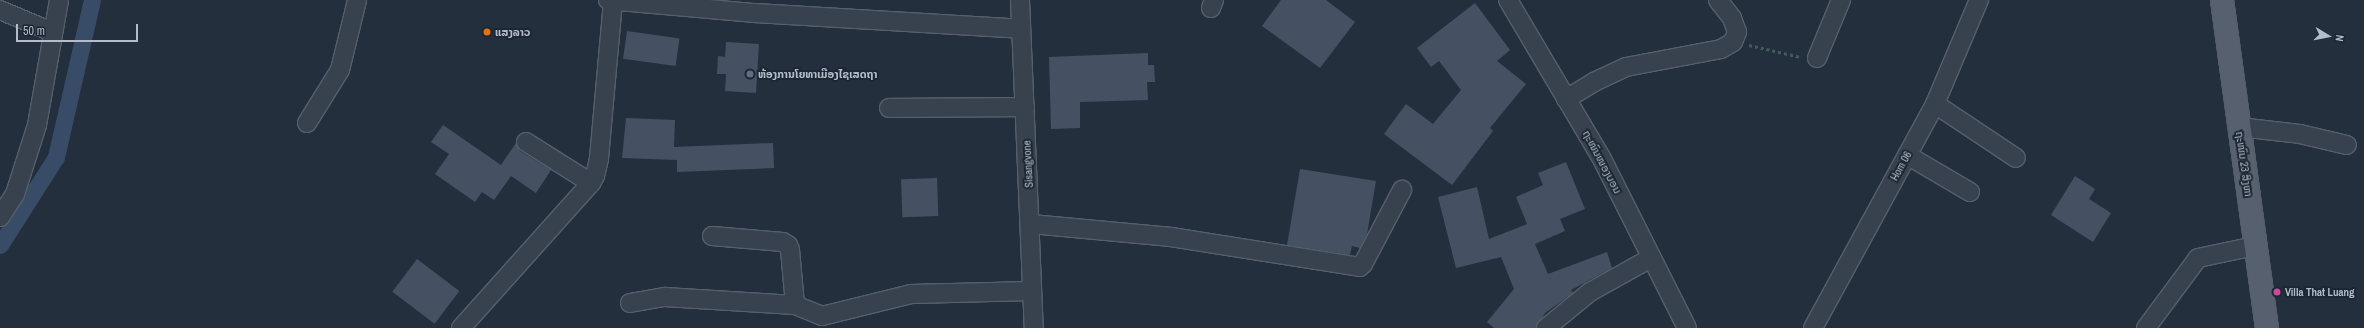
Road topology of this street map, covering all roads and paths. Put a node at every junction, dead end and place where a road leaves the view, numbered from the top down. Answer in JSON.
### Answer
{"nodes":[{"id":1,"x":59,"y":0,"type":"edge"},
{"id":2,"x":357,"y":0,"type":"edge"},
{"id":3,"x":611,"y":0,"type":"edge"},
{"id":4,"x":1020,"y":0,"type":"edge"},
{"id":5,"x":1508,"y":0,"type":"edge"},
{"id":6,"x":1718,"y":0,"type":"edge"},
{"id":7,"x":1841,"y":0,"type":"edge"},
{"id":8,"x":1979,"y":0,"type":"edge"},
{"id":9,"x":2222,"y":0,"type":"edge"},
{"id":10,"x":756,"y":6,"type":"edge"},
{"id":11,"x":0,"y":10,"type":"edge"},
{"id":12,"x":1021,"y":29,"type":"junction"},
{"id":13,"x":52,"y":32,"type":"junction"},
{"id":14,"x":1733,"y":42,"type":"junction"},
{"id":15,"x":1817,"y":58,"type":"joint"},
{"id":16,"x":1566,"y":98,"type":"junction"},
{"id":17,"x":1935,"y":104,"type":"junction"},
{"id":18,"x":1025,"y":107,"type":"junction"},
{"id":19,"x":889,"y":108,"type":"dead end"},
{"id":20,"x":307,"y":123,"type":"dead end"},
{"id":21,"x":2239,"y":127,"type":"junction"},
{"id":22,"x":526,"y":142,"type":"dead end"},
{"id":23,"x":2347,"y":145,"type":"dead end"},
{"id":24,"x":1907,"y":155,"type":"junction"},
{"id":25,"x":2016,"y":158,"type":"dead end"},
{"id":26,"x":591,"y":183,"type":"junction"},
{"id":27,"x":1402,"y":190,"type":"dead end"},
{"id":28,"x":1970,"y":192,"type":"dead end"},
{"id":29,"x":0,"y":217,"type":"edge"},
{"id":30,"x":1031,"y":224,"type":"junction"},
{"id":31,"x":712,"y":236,"type":"dead end"},
{"id":32,"x":2255,"y":246,"type":"junction"},
{"id":33,"x":1651,"y":258,"type":"junction"},
{"id":34,"x":1032,"y":291,"type":"junction"},
{"id":35,"x":630,"y":303,"type":"dead end"},
{"id":36,"x":795,"y":305,"type":"junction"},
{"id":37,"x":1688,"y":325,"type":"edge"},
{"id":38,"x":461,"y":328,"type":"edge"},
{"id":39,"x":1034,"y":328,"type":"edge"},
{"id":40,"x":1546,"y":328,"type":"edge"},
{"id":41,"x":1813,"y":328,"type":"edge"},
{"id":42,"x":2146,"y":328,"type":"edge"},
{"id":43,"x":2267,"y":328,"type":"edge"}],
"edges":[{"from":1,"to":13,"type":"street"},
{"from":2,"to":20,"type":"street"},
{"from":3,"to":10,"type":"street"},
{"from":3,"to":26,"type":"street"},
{"from":4,"to":12,"type":"street","name":"Sisangvone"},
{"from":5,"to":16,"type":"street","name":"ຖະໜົນໜອງບອນ"},
{"from":6,"to":14,"type":"street"},
{"from":7,"to":15,"type":"street"},
{"from":8,"to":17,"type":"street","name":"Hom 06"},
{"from":9,"to":21,"type":"main road","name":"ຖະໜົນ 23 ສິງຫາ"},
{"from":10,"to":12,"type":"street"},
{"from":11,"to":13,"type":"street"},
{"from":12,"to":18,"type":"street","name":"Sisangvone"},
{"from":13,"to":29,"type":"street"},
{"from":14,"to":15,"type":"path"},
{"from":14,"to":16,"type":"street"},
{"from":16,"to":33,"type":"street","name":"ຖະໜົນໜອງບອນ"},
{"from":17,"to":24,"type":"street","name":"Hom 06"},
{"from":17,"to":25,"type":"street"},
{"from":18,"to":19,"type":"street"},
{"from":18,"to":30,"type":"street","name":"Sisangvone"},
{"from":21,"to":23,"type":"street"},
{"from":21,"to":32,"type":"main road","name":"ຖະໜົນ 23 ສິງຫາ"},
{"from":22,"to":26,"type":"street"},
{"from":24,"to":28,"type":"street"},
{"from":24,"to":41,"type":"street","name":"Hom 06"},
{"from":26,"to":38,"type":"street"},
{"from":27,"to":30,"type":"street"},
{"from":30,"to":34,"type":"street","name":"Sisangvone"},
{"from":31,"to":36,"type":"street"},
{"from":32,"to":42,"type":"street"},
{"from":32,"to":43,"type":"main road","name":"ຖະໜົນ 23 ສິງຫາ"},
{"from":33,"to":37,"type":"street","name":"ຖະໜົນໜອງບອນ"},
{"from":33,"to":40,"type":"street"},
{"from":34,"to":36,"type":"street"},
{"from":34,"to":39,"type":"street","name":"Sisangvone"},
{"from":35,"to":36,"type":"street"}]}
